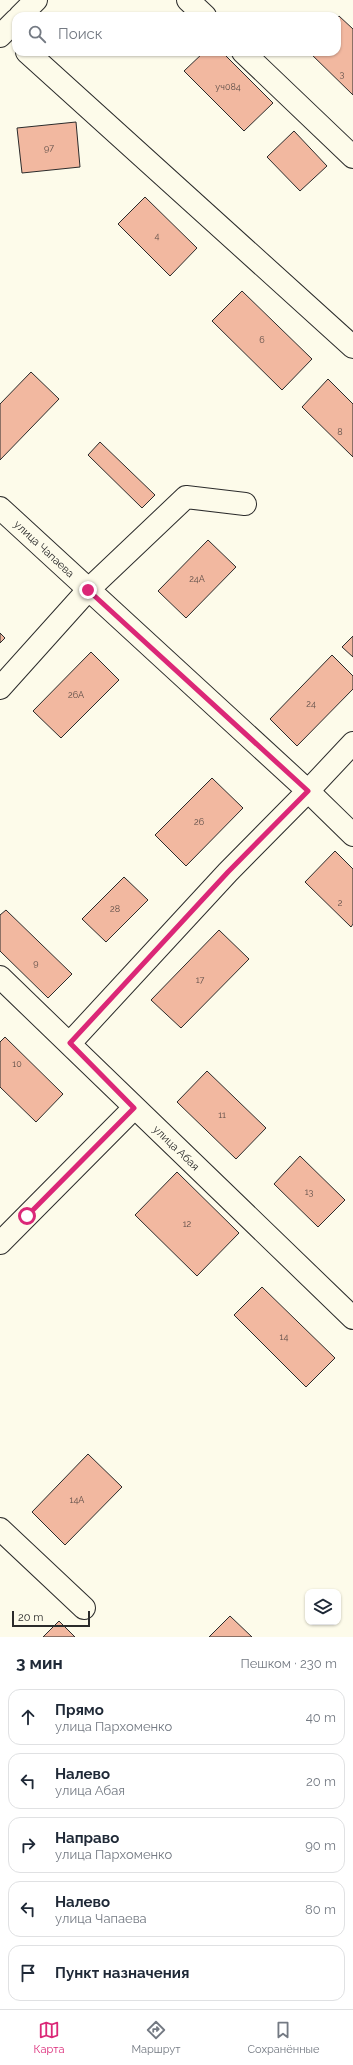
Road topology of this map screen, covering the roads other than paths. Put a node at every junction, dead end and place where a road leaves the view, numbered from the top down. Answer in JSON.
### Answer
{"nodes":[{"id":1,"x":36,"y":0,"type":"edge"},
{"id":2,"x":188,"y":0,"type":"edge"},
{"id":3,"x":24,"y":12,"type":"edge"},
{"id":4,"x":201,"y":12,"type":"edge"},
{"id":5,"x":31,"y":56,"type":"edge"},
{"id":6,"x":247,"y":56,"type":"edge"},
{"id":7,"x":353,"y":157,"type":"edge"},
{"id":8,"x":353,"y":346,"type":"edge"},
{"id":9,"x":245,"y":504,"type":"dead end"},
{"id":10,"x":0,"y":508,"type":"edge"},
{"id":11,"x":88,"y":590,"type":"junction"},
{"id":12,"x":0,"y":688,"type":"edge"},
{"id":13,"x":353,"y":743,"type":"edge"},
{"id":14,"x":308,"y":791,"type":"junction"},
{"id":15,"x":353,"y":835,"type":"edge"},
{"id":16,"x":0,"y":977,"type":"edge"},
{"id":17,"x":70,"y":1043,"type":"junction"},
{"id":18,"x":134,"y":1108,"type":"junction"},
{"id":19,"x":0,"y":1243,"type":"edge"},
{"id":20,"x":353,"y":1318,"type":"edge"},
{"id":21,"x":0,"y":1528,"type":"edge"},
{"id":22,"x":84,"y":1608,"type":"dead end"}],
"edges":[{"from":1,"to":3,"type":"street"},
{"from":2,"to":4,"type":"street"},
{"from":5,"to":8,"type":"street"},
{"from":6,"to":7,"type":"street"},
{"from":9,"to":11,"type":"street"},
{"from":10,"to":11,"type":"street","name":"улица Чапаева"},
{"from":11,"to":12,"type":"street"},
{"from":11,"to":14,"type":"street","name":"улица Чапаева"},
{"from":13,"to":14,"type":"street"},
{"from":14,"to":15,"type":"street","name":"улица Чапаева"},
{"from":14,"to":17,"type":"street"},
{"from":16,"to":17,"type":"street","name":"улица Абая"},
{"from":17,"to":18,"type":"street","name":"улица Абая"},
{"from":18,"to":19,"type":"street"},
{"from":18,"to":20,"type":"street","name":"улица Абая"},
{"from":21,"to":22,"type":"street"}]}
